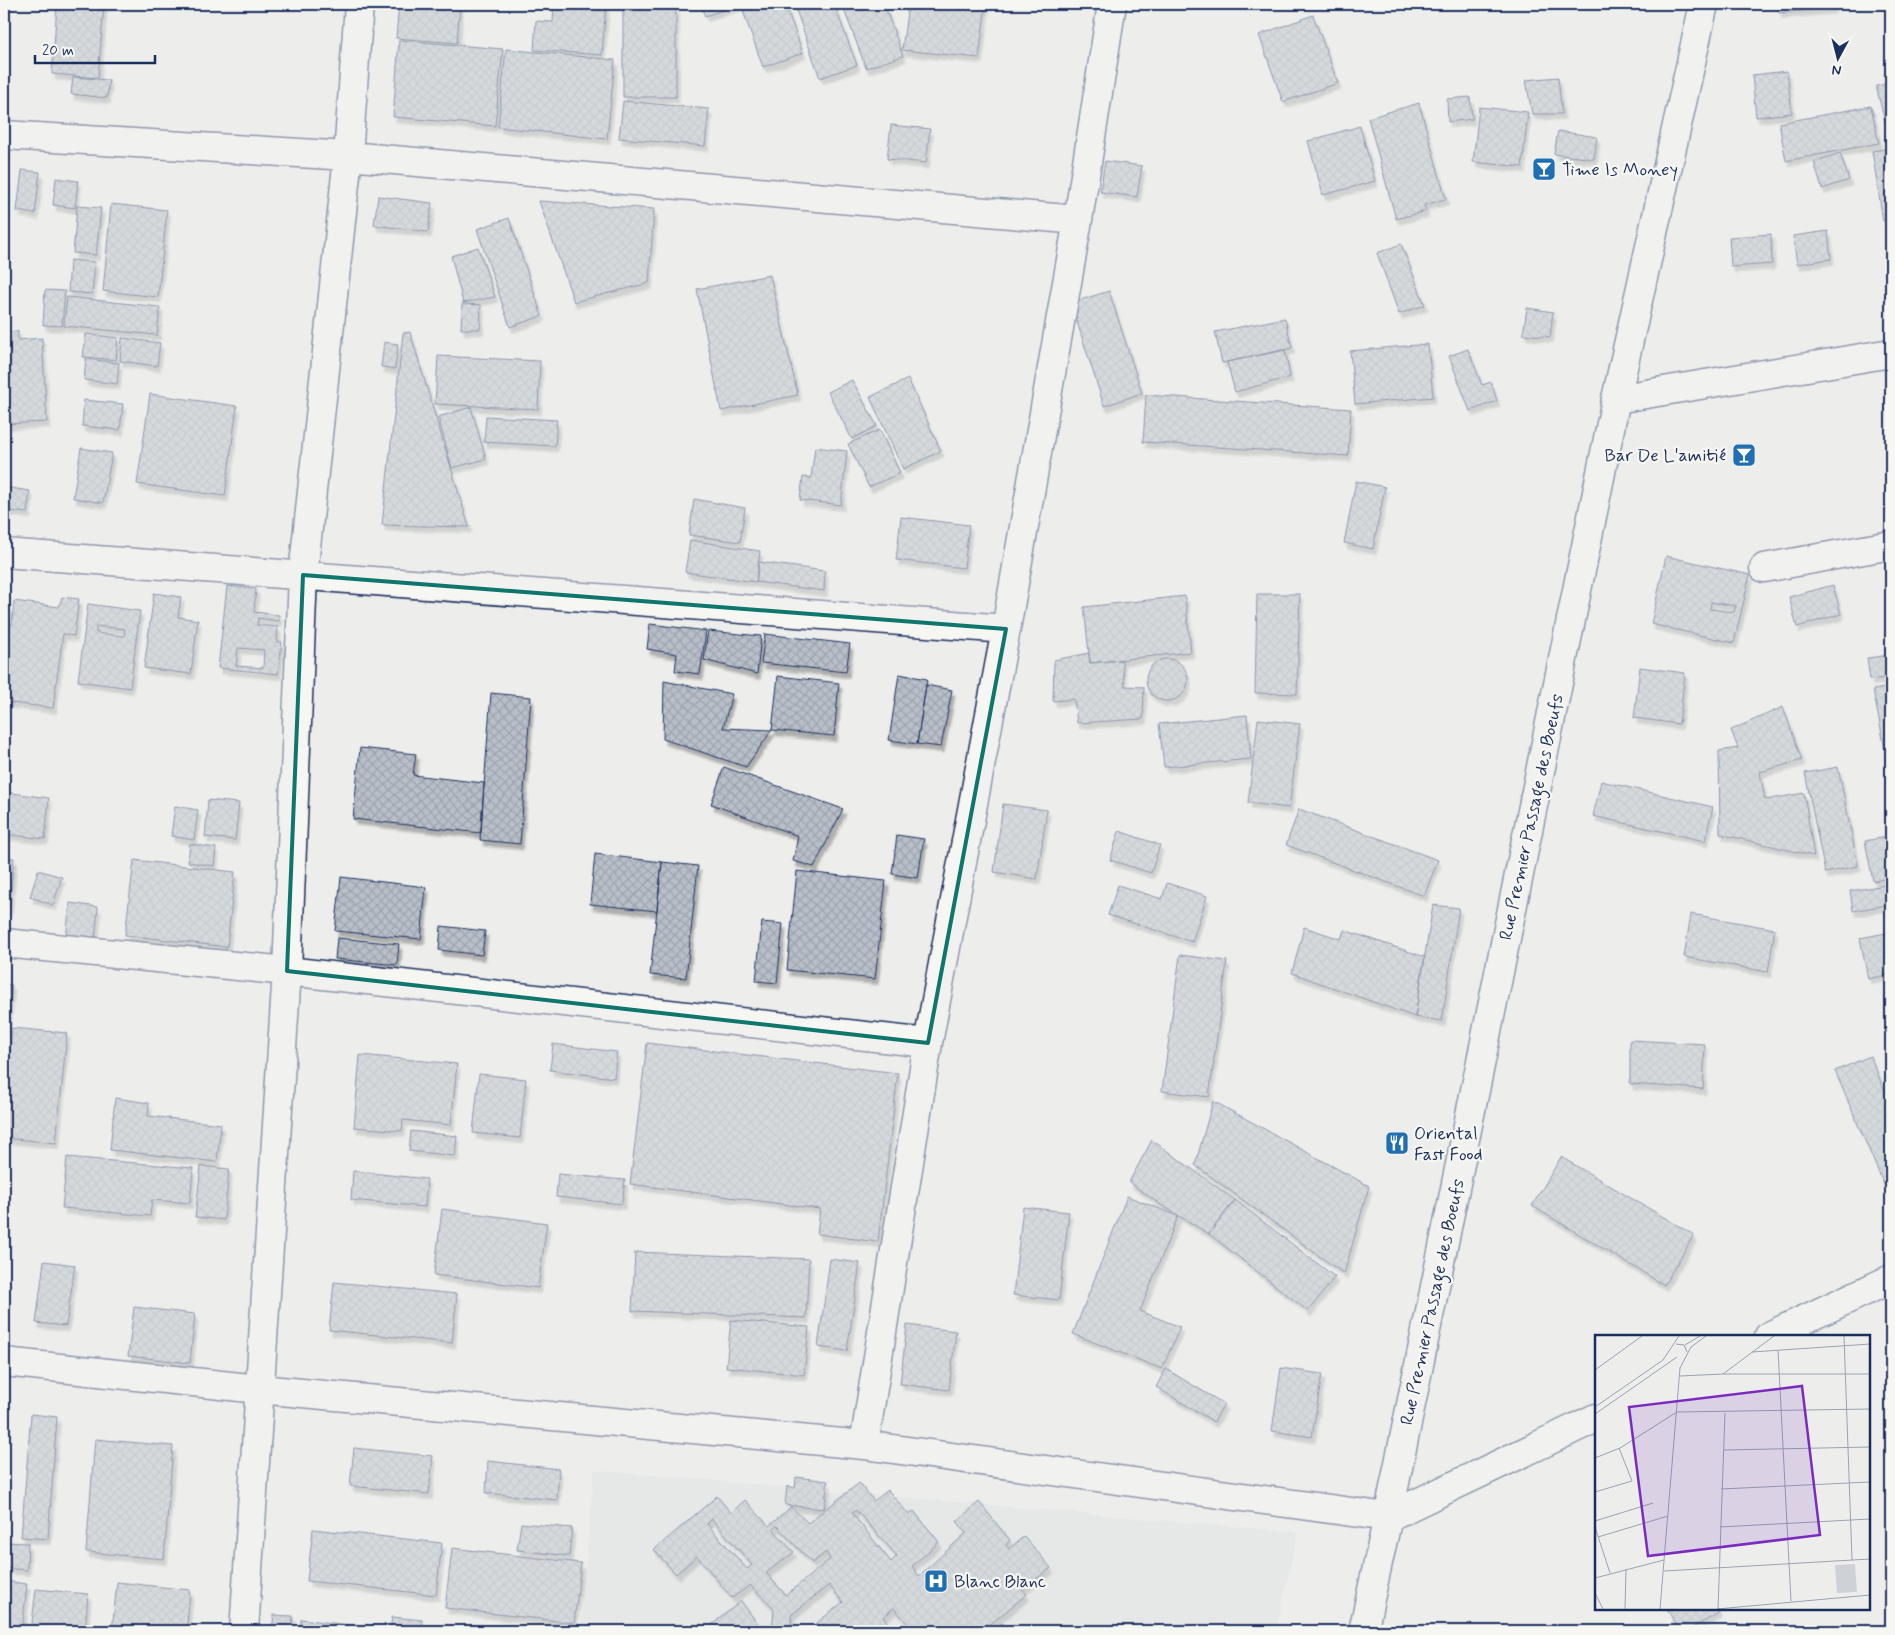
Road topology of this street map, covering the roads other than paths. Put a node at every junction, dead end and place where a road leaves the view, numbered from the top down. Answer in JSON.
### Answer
{"nodes":[{"id":1,"x":359,"y":4,"type":"edge"},
{"id":2,"x":1112,"y":4,"type":"edge"},
{"id":3,"x":1704,"y":4,"type":"edge"},
{"id":4,"x":4,"y":135,"type":"edge"},
{"id":5,"x":348,"y":156,"type":"junction"},
{"id":6,"x":1078,"y":220,"type":"junction"},
{"id":7,"x":1891,"y":353,"type":"edge"},
{"id":8,"x":1616,"y":399,"type":"junction"},
{"id":9,"x":1891,"y":544,"type":"edge"},
{"id":10,"x":4,"y":553,"type":"edge"},
{"id":11,"x":1764,"y":568,"type":"dead end"},
{"id":12,"x":303,"y":575,"type":"junction"},
{"id":13,"x":1006,"y":629,"type":"junction"},
{"id":14,"x":4,"y":944,"type":"edge"},
{"id":15,"x":286,"y":971,"type":"junction"},
{"id":16,"x":928,"y":1044,"type":"junction"},
{"id":17,"x":1891,"y":1279,"type":"edge"},
{"id":18,"x":1771,"y":1335,"type":"edge"},
{"id":19,"x":4,"y":1362,"type":"edge"},
{"id":20,"x":259,"y":1389,"type":"junction"},
{"id":21,"x":1595,"y":1418,"type":"edge"},
{"id":22,"x":864,"y":1445,"type":"junction"},
{"id":23,"x":1388,"y":1517,"type":"junction"},
{"id":24,"x":244,"y":1631,"type":"edge"},
{"id":25,"x":1363,"y":1631,"type":"edge"}],
"edges":[{"from":1,"to":5,"type":"street"},
{"from":2,"to":6,"type":"street"},
{"from":3,"to":8,"type":"street","name":"Rue Premier Passage des Boeufs"},
{"from":4,"to":5,"type":"street"},
{"from":5,"to":6,"type":"street"},
{"from":5,"to":12,"type":"street"},
{"from":6,"to":13,"type":"street"},
{"from":7,"to":8,"type":"street"},
{"from":8,"to":23,"type":"street","name":"Rue Premier Passage des Boeufs"},
{"from":9,"to":11,"type":"street"},
{"from":10,"to":12,"type":"street"},
{"from":12,"to":13,"type":"street"},
{"from":12,"to":15,"type":"street"},
{"from":13,"to":16,"type":"street"},
{"from":14,"to":15,"type":"street"},
{"from":15,"to":16,"type":"street"},
{"from":15,"to":20,"type":"street"},
{"from":16,"to":22,"type":"street"},
{"from":17,"to":18,"type":"street"},
{"from":19,"to":20,"type":"street"},
{"from":20,"to":22,"type":"street"},
{"from":20,"to":24,"type":"street"},
{"from":21,"to":23,"type":"street"},
{"from":22,"to":23,"type":"street"},
{"from":23,"to":25,"type":"street","name":"Rue Premier Passage des Boeufs"}]}
